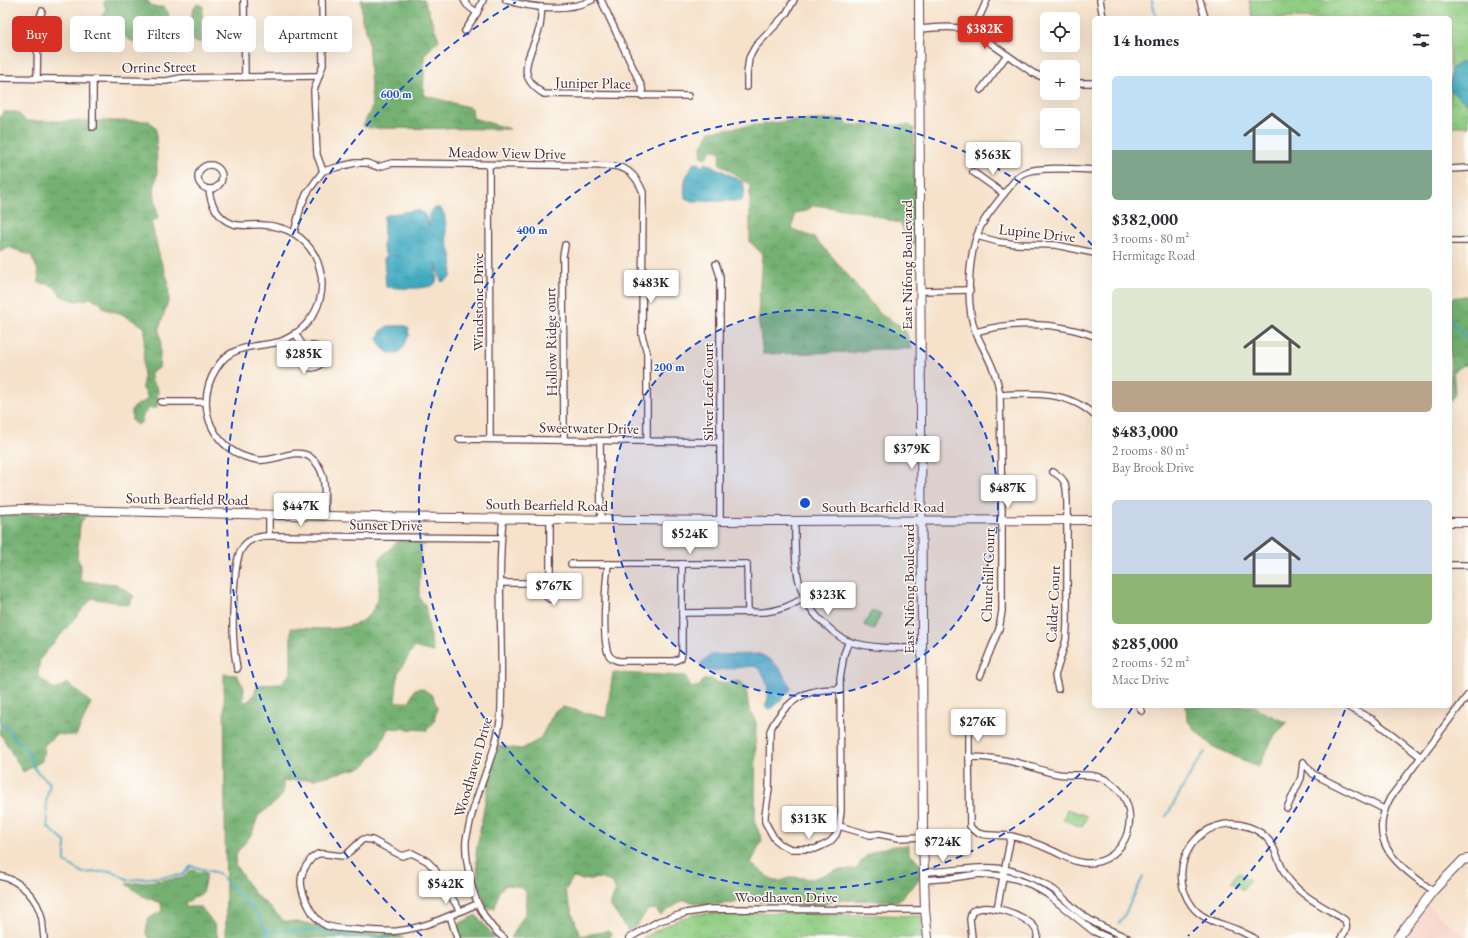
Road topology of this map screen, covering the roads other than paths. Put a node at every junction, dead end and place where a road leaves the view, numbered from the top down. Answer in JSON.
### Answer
{"nodes":[{"id":1,"x":244,"y":0,"type":"edge"},
{"id":2,"x":322,"y":0,"type":"edge"},
{"id":3,"x":464,"y":0,"type":"edge"},
{"id":4,"x":483,"y":0,"type":"edge"},
{"id":5,"x":506,"y":0,"type":"edge"},
{"id":6,"x":592,"y":0,"type":"edge"},
{"id":7,"x":601,"y":0,"type":"edge"},
{"id":8,"x":794,"y":0,"type":"edge"},
{"id":9,"x":919,"y":0,"type":"edge"},
{"id":10,"x":987,"y":0,"type":"edge"},
{"id":11,"x":1100,"y":0,"type":"edge"},
{"id":12,"x":1200,"y":0,"type":"edge"},
{"id":13,"x":542,"y":7,"type":"junction"},
{"id":14,"x":42,"y":12,"type":"dead end"},
{"id":15,"x":477,"y":13,"type":"junction"},
{"id":16,"x":1103,"y":16,"type":"edge"},
{"id":17,"x":1204,"y":16,"type":"edge"},
{"id":18,"x":919,"y":29,"type":"junction"},
{"id":19,"x":973,"y":31,"type":"junction"},
{"id":20,"x":465,"y":32,"type":"dead end"},
{"id":21,"x":1007,"y":55,"type":"junction"},
{"id":22,"x":319,"y":76,"type":"junction"},
{"id":23,"x":1040,"y":76,"type":"edge"},
{"id":24,"x":0,"y":78,"type":"edge"},
{"id":25,"x":245,"y":78,"type":"junction"},
{"id":26,"x":37,"y":79,"type":"junction"},
{"id":27,"x":93,"y":80,"type":"junction"},
{"id":28,"x":1080,"y":83,"type":"edge"},
{"id":29,"x":1092,"y":83,"type":"edge"},
{"id":30,"x":747,"y":87,"type":"dead end"},
{"id":31,"x":980,"y":90,"type":"dead end"},
{"id":32,"x":643,"y":96,"type":"junction"},
{"id":33,"x":688,"y":96,"type":"dead end"},
{"id":34,"x":94,"y":127,"type":"dead end"},
{"id":35,"x":489,"y":165,"type":"junction"},
{"id":36,"x":1468,"y":168,"type":"edge"},
{"id":37,"x":1452,"y":169,"type":"edge"},
{"id":38,"x":1092,"y":170,"type":"edge"},
{"id":39,"x":323,"y":171,"type":"junction"},
{"id":40,"x":973,"y":172,"type":"dead end"},
{"id":41,"x":209,"y":189,"type":"junction"},
{"id":42,"x":1004,"y":194,"type":"junction"},
{"id":43,"x":294,"y":233,"type":"junction"},
{"id":44,"x":977,"y":236,"type":"junction"},
{"id":45,"x":1452,"y":241,"type":"edge"},
{"id":46,"x":1468,"y":241,"type":"edge"},
{"id":47,"x":565,"y":245,"type":"dead end"},
{"id":48,"x":1092,"y":253,"type":"edge"},
{"id":49,"x":716,"y":264,"type":"dead end"},
{"id":50,"x":970,"y":290,"type":"junction"},
{"id":51,"x":920,"y":292,"type":"junction"},
{"id":52,"x":976,"y":332,"type":"junction"},
{"id":53,"x":295,"y":333,"type":"junction"},
{"id":54,"x":1092,"y":335,"type":"edge"},
{"id":55,"x":305,"y":349,"type":"dead end"},
{"id":56,"x":1000,"y":395,"type":"junction"},
{"id":57,"x":161,"y":402,"type":"dead end"},
{"id":58,"x":206,"y":402,"type":"junction"},
{"id":59,"x":1092,"y":413,"type":"edge"},
{"id":60,"x":458,"y":439,"type":"dead end"},
{"id":61,"x":490,"y":439,"type":"junction"},
{"id":62,"x":564,"y":440,"type":"junction"},
{"id":63,"x":600,"y":441,"type":"junction"},
{"id":64,"x":647,"y":441,"type":"junction"},
{"id":65,"x":720,"y":442,"type":"junction"},
{"id":66,"x":1054,"y":472,"type":"dead end"},
{"id":67,"x":0,"y":510,"type":"edge"},
{"id":68,"x":269,"y":514,"type":"junction"},
{"id":69,"x":324,"y":516,"type":"junction"},
{"id":70,"x":503,"y":518,"type":"junction"},
{"id":71,"x":550,"y":519,"type":"junction"},
{"id":72,"x":1002,"y":519,"type":"junction"},
{"id":73,"x":601,"y":520,"type":"junction"},
{"id":74,"x":1067,"y":520,"type":"junction"},
{"id":75,"x":1092,"y":520,"type":"edge"},
{"id":76,"x":720,"y":521,"type":"junction"},
{"id":77,"x":795,"y":521,"type":"junction"},
{"id":78,"x":922,"y":521,"type":"junction"},
{"id":79,"x":1452,"y":522,"type":"edge"},
{"id":80,"x":1468,"y":522,"type":"edge"},
{"id":81,"x":269,"y":536,"type":"junction"},
{"id":82,"x":501,"y":538,"type":"junction"},
{"id":83,"x":571,"y":564,"type":"dead end"},
{"id":84,"x":608,"y":564,"type":"junction"},
{"id":85,"x":682,"y":564,"type":"junction"},
{"id":86,"x":1452,"y":565,"type":"edge"},
{"id":87,"x":1468,"y":566,"type":"edge"},
{"id":88,"x":501,"y":584,"type":"junction"},
{"id":89,"x":804,"y":598,"type":"junction"},
{"id":90,"x":748,"y":612,"type":"junction"},
{"id":91,"x":682,"y":613,"type":"junction"},
{"id":92,"x":849,"y":641,"type":"junction"},
{"id":93,"x":923,"y":648,"type":"junction"},
{"id":94,"x":237,"y":669,"type":"dead end"},
{"id":95,"x":980,"y":676,"type":"dead end"},
{"id":96,"x":840,"y":689,"type":"junction"},
{"id":97,"x":1058,"y":689,"type":"dead end"},
{"id":98,"x":1468,"y":695,"type":"edge"},
{"id":99,"x":1350,"y":708,"type":"edge"},
{"id":100,"x":969,"y":730,"type":"dead end"},
{"id":101,"x":969,"y":757,"type":"junction"},
{"id":102,"x":1421,"y":757,"type":"junction"},
{"id":103,"x":1287,"y":808,"type":"dead end"},
{"id":104,"x":1384,"y":809,"type":"junction"},
{"id":105,"x":839,"y":826,"type":"junction"},
{"id":106,"x":1011,"y":836,"type":"junction"},
{"id":107,"x":924,"y":837,"type":"junction"},
{"id":108,"x":1468,"y":859,"type":"edge"},
{"id":109,"x":1004,"y":869,"type":"junction"},
{"id":110,"x":957,"y":870,"type":"junction"},
{"id":111,"x":0,"y":876,"type":"edge"},
{"id":112,"x":924,"y":876,"type":"junction"},
{"id":113,"x":1003,"y":876,"type":"junction"},
{"id":114,"x":958,"y":877,"type":"junction"},
{"id":115,"x":1433,"y":891,"type":"junction"},
{"id":116,"x":477,"y":904,"type":"junction"},
{"id":117,"x":997,"y":909,"type":"junction"},
{"id":118,"x":925,"y":910,"type":"junction"},
{"id":119,"x":460,"y":911,"type":"junction"},
{"id":120,"x":450,"y":916,"type":"junction"},
{"id":121,"x":44,"y":938,"type":"edge"},
{"id":122,"x":457,"y":938,"type":"edge"},
{"id":123,"x":504,"y":938,"type":"edge"},
{"id":124,"x":629,"y":938,"type":"edge"},
{"id":125,"x":928,"y":938,"type":"edge"},
{"id":126,"x":972,"y":938,"type":"edge"},
{"id":127,"x":1038,"y":938,"type":"edge"},
{"id":128,"x":1109,"y":938,"type":"edge"},
{"id":129,"x":1128,"y":938,"type":"edge"},
{"id":130,"x":1254,"y":938,"type":"edge"},
{"id":131,"x":1341,"y":938,"type":"edge"},
{"id":132,"x":1397,"y":938,"type":"edge"}],
"edges":[{"from":1,"to":25,"type":"street"},
{"from":2,"to":22,"type":"street"},
{"from":3,"to":15,"type":"street"},
{"from":4,"to":15,"type":"street"},
{"from":5,"to":13,"type":"street"},
{"from":6,"to":13,"type":"street"},
{"from":7,"to":32,"type":"street","name":"Juniper Place"},
{"from":8,"to":30,"type":"street"},
{"from":9,"to":18,"type":"street","name":"East Nifong Boulevard"},
{"from":10,"to":19,"type":"street"},
{"from":11,"to":16,"type":"street"},
{"from":12,"to":17,"type":"street"},
{"from":13,"to":32,"type":"street","name":"Juniper Place"},
{"from":14,"to":26,"type":"street"},
{"from":15,"to":20,"type":"street"},
{"from":18,"to":19,"type":"street"},
{"from":18,"to":51,"type":"street","name":"East Nifong Boulevard"},
{"from":19,"to":21,"type":"street"},
{"from":21,"to":23,"type":"street"},
{"from":21,"to":31,"type":"street"},
{"from":22,"to":25,"type":"street","name":"Orrine Street"},
{"from":22,"to":39,"type":"street"},
{"from":24,"to":26,"type":"street","name":"Orrine Street"},
{"from":25,"to":27,"type":"street","name":"Orrine Street"},
{"from":26,"to":27,"type":"street","name":"Orrine Street"},
{"from":27,"to":34,"type":"street"},
{"from":28,"to":29,"type":"street"},
{"from":32,"to":33,"type":"street","name":"Juniper Place"},
{"from":35,"to":39,"type":"street","name":"Meadow View Drive"},
{"from":35,"to":61,"type":"street","name":"Windstone Drive"},
{"from":35,"to":64,"type":"street","name":"Meadow View Drive"},
{"from":36,"to":37,"type":"street"},
{"from":38,"to":42,"type":"street","name":"Churchill Court"},
{"from":39,"to":43,"type":"street"},
{"from":40,"to":42,"type":"street"},
{"from":41,"to":41,"type":"street"},
{"from":41,"to":43,"type":"street"},
{"from":42,"to":44,"type":"street","name":"Churchill Court"},
{"from":43,"to":53,"type":"street"},
{"from":44,"to":48,"type":"street","name":"Lupine Drive"},
{"from":44,"to":50,"type":"street","name":"Churchill Court"},
{"from":45,"to":46,"type":"street"},
{"from":47,"to":62,"type":"street","name":"Hollow Ridge ourt"},
{"from":49,"to":65,"type":"street","name":"Silver Leaf Court"},
{"from":50,"to":51,"type":"street"},
{"from":50,"to":52,"type":"street","name":"Churchill Court"},
{"from":51,"to":78,"type":"street","name":"East Nifong Boulevard"},
{"from":52,"to":54,"type":"street"},
{"from":52,"to":56,"type":"street","name":"Churchill Court"},
{"from":53,"to":55,"type":"street"},
{"from":53,"to":58,"type":"street"},
{"from":56,"to":59,"type":"street"},
{"from":56,"to":72,"type":"street","name":"Churchill Court"},
{"from":57,"to":58,"type":"street"},
{"from":58,"to":69,"type":"street"},
{"from":60,"to":61,"type":"street","name":"Sweetwater Drive"},
{"from":61,"to":62,"type":"street","name":"Sweetwater Drive"},
{"from":62,"to":63,"type":"street","name":"Sweetwater Drive"},
{"from":63,"to":64,"type":"street","name":"Sweetwater Drive"},
{"from":63,"to":73,"type":"street"},
{"from":64,"to":65,"type":"street","name":"Sweetwater Drive"},
{"from":65,"to":76,"type":"street","name":"Silver Leaf Court"},
{"from":66,"to":74,"type":"street","name":"Calder Court"},
{"from":67,"to":68,"type":"street","name":"South Bearfield Road"},
{"from":68,"to":69,"type":"street","name":"South Bearfield Road"},
{"from":68,"to":81,"type":"street"},
{"from":69,"to":70,"type":"street","name":"South Bearfield Road"},
{"from":70,"to":71,"type":"street","name":"South Bearfield Road"},
{"from":70,"to":82,"type":"street","name":"Woodhaven Drive"},
{"from":71,"to":73,"type":"street","name":"South Bearfield Road"},
{"from":71,"to":88,"type":"street"},
{"from":72,"to":74,"type":"street","name":"South Bearfield Road"},
{"from":72,"to":78,"type":"street","name":"South Bearfield Road"},
{"from":72,"to":95,"type":"street","name":"Churchill Court"},
{"from":73,"to":76,"type":"street","name":"South Bearfield Road"},
{"from":74,"to":75,"type":"street","name":"South Bearfield Road"},
{"from":74,"to":97,"type":"street","name":"Calder Court"},
{"from":76,"to":77,"type":"street","name":"South Bearfield Road"},
{"from":77,"to":78,"type":"street","name":"South Bearfield Road"},
{"from":77,"to":89,"type":"street"},
{"from":78,"to":93,"type":"street","name":"East Nifong Boulevard"},
{"from":79,"to":80,"type":"street"},
{"from":81,"to":82,"type":"street","name":"Sunset Drive"},
{"from":81,"to":94,"type":"street","name":"Sunset Drive"},
{"from":82,"to":88,"type":"street","name":"Woodhaven Drive"},
{"from":83,"to":84,"type":"street"},
{"from":84,"to":85,"type":"street"},
{"from":84,"to":91,"type":"street"},
{"from":85,"to":90,"type":"street"},
{"from":85,"to":91,"type":"street"},
{"from":86,"to":87,"type":"street"},
{"from":88,"to":116,"type":"street","name":"Woodhaven Drive"},
{"from":89,"to":90,"type":"street"},
{"from":89,"to":92,"type":"street"},
{"from":90,"to":91,"type":"street"},
{"from":92,"to":93,"type":"street"},
{"from":92,"to":96,"type":"street"},
{"from":93,"to":107,"type":"street","name":"East Nifong Boulevard"},
{"from":96,"to":105,"type":"street"},
{"from":96,"to":105,"type":"street"},
{"from":98,"to":102,"type":"street"},
{"from":99,"to":102,"type":"street"},
{"from":100,"to":101,"type":"street"},
{"from":101,"to":106,"type":"street"},
{"from":101,"to":106,"type":"street"},
{"from":102,"to":104,"type":"street"},
{"from":103,"to":104,"type":"street"},
{"from":104,"to":115,"type":"street"},
{"from":105,"to":107,"type":"street"},
{"from":106,"to":109,"type":"street"},
{"from":107,"to":112,"type":"street","name":"East Nifong Boulevard"},
{"from":108,"to":115,"type":"street"},
{"from":109,"to":110,"type":"street"},
{"from":109,"to":113,"type":"street"},
{"from":109,"to":129,"type":"street"},
{"from":110,"to":112,"type":"street"},
{"from":110,"to":114,"type":"street"},
{"from":111,"to":121,"type":"street"},
{"from":112,"to":114,"type":"street"},
{"from":112,"to":118,"type":"street","name":"East Nifong Boulevard"},
{"from":113,"to":114,"type":"street"},
{"from":113,"to":117,"type":"street"},
{"from":113,"to":128,"type":"street"},
{"from":115,"to":132,"type":"street"},
{"from":116,"to":119,"type":"street"},
{"from":116,"to":123,"type":"street","name":"Woodhaven Drive"},
{"from":117,"to":126,"type":"street"},
{"from":117,"to":127,"type":"street"},
{"from":118,"to":124,"type":"street","name":"Woodhaven Drive"},
{"from":118,"to":125,"type":"street","name":"East Nifong Boulevard"},
{"from":119,"to":120,"type":"street"},
{"from":119,"to":120,"type":"street"},
{"from":120,"to":122,"type":"street"},
{"from":130,"to":131,"type":"street"}]}
